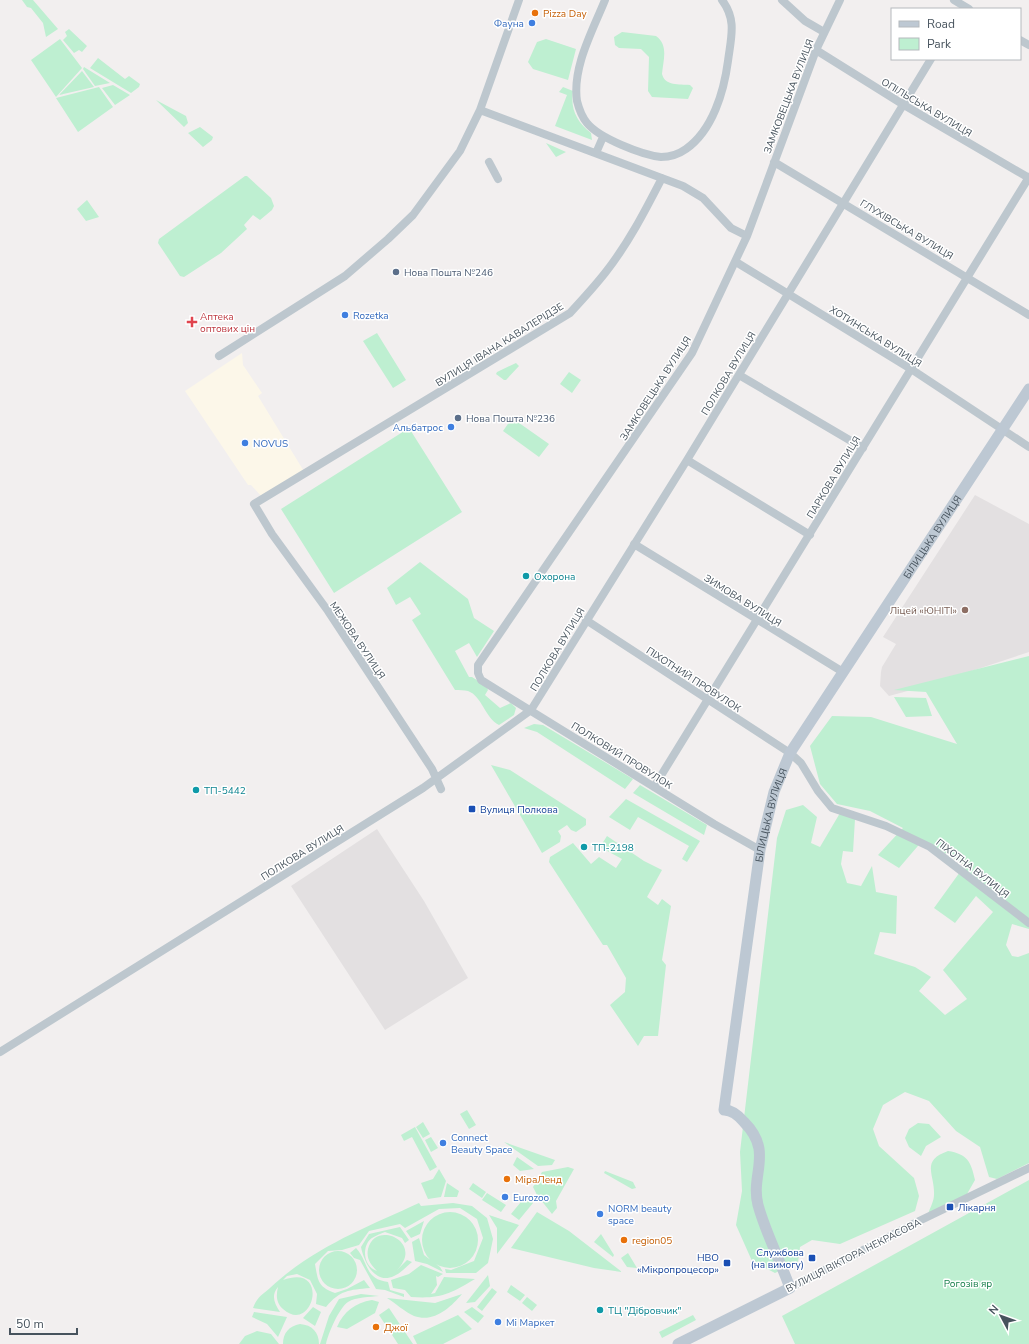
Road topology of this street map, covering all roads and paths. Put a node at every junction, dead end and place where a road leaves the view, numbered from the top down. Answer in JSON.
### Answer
{"nodes":[{"id":1,"x":519,"y":0,"type":"edge"},
{"id":2,"x":605,"y":0,"type":"edge"},
{"id":3,"x":722,"y":0,"type":"edge"},
{"id":4,"x":782,"y":0,"type":"edge"},
{"id":5,"x":840,"y":0,"type":"edge"},
{"id":6,"x":954,"y":0,"type":"edge"},
{"id":7,"x":965,"y":6,"type":"edge"},
{"id":8,"x":824,"y":32,"type":"junction"},
{"id":9,"x":816,"y":50,"type":"junction"},
{"id":10,"x":930,"y":60,"type":"edge"},
{"id":11,"x":904,"y":105,"type":"junction"},
{"id":12,"x":480,"y":110,"type":"junction"},
{"id":13,"x":603,"y":137,"type":"junction"},
{"id":14,"x":596,"y":153,"type":"junction"},
{"id":15,"x":489,"y":162,"type":"dead end"},
{"id":16,"x":774,"y":162,"type":"junction"},
{"id":17,"x":662,"y":178,"type":"junction"},
{"id":18,"x":1029,"y":178,"type":"edge"},
{"id":19,"x":498,"y":179,"type":"dead end"},
{"id":20,"x":844,"y":203,"type":"junction"},
{"id":21,"x":747,"y":236,"type":"junction"},
{"id":22,"x":736,"y":262,"type":"junction"},
{"id":23,"x":966,"y":277,"type":"junction"},
{"id":24,"x":787,"y":294,"type":"junction"},
{"id":25,"x":1029,"y":315,"type":"edge"},
{"id":26,"x":219,"y":356,"type":"dead end"},
{"id":27,"x":911,"y":369,"type":"junction"},
{"id":28,"x":739,"y":375,"type":"junction"},
{"id":29,"x":1029,"y":389,"type":"edge"},
{"id":30,"x":1003,"y":430,"type":"junction"},
{"id":31,"x":1029,"y":447,"type":"edge"},
{"id":32,"x":863,"y":448,"type":"junction"},
{"id":33,"x":687,"y":460,"type":"junction"},
{"id":34,"x":254,"y":504,"type":"joint"},
{"id":35,"x":810,"y":535,"type":"junction"},
{"id":36,"x":634,"y":544,"type":"junction"},
{"id":37,"x":586,"y":620,"type":"junction"},
{"id":38,"x":758,"y":621,"type":"junction"},
{"id":39,"x":843,"y":672,"type":"junction"},
{"id":40,"x":478,"y":673,"type":"joint"},
{"id":41,"x":706,"y":700,"type":"junction"},
{"id":42,"x":531,"y":710,"type":"junction"},
{"id":43,"x":790,"y":754,"type":"junction"},
{"id":44,"x":436,"y":778,"type":"junction"},
{"id":45,"x":654,"y":787,"type":"junction"},
{"id":46,"x":442,"y":789,"type":"dead end"},
{"id":47,"x":760,"y":850,"type":"junction"},
{"id":48,"x":1029,"y":923,"type":"edge"},
{"id":49,"x":0,"y":1052,"type":"edge"},
{"id":50,"x":1029,"y":1168,"type":"edge"},
{"id":51,"x":790,"y":1288,"type":"junction"},
{"id":52,"x":678,"y":1344,"type":"edge"}],
"edges":[{"from":1,"to":12,"type":"street"},
{"from":2,"to":13,"type":"street"},
{"from":3,"to":13,"type":"street"},
{"from":4,"to":8,"type":"street"},
{"from":5,"to":8,"type":"street","name":"ЗАМКОВЕЦЬКА ВУЛИЦЯ"},
{"from":6,"to":7,"type":"street"},
{"from":8,"to":9,"type":"street","name":"ЗАМКОВЕЦЬКА ВУЛИЦЯ"},
{"from":9,"to":11,"type":"street","name":"ОПІЛЬСЬКА ВУЛИЦЯ"},
{"from":9,"to":16,"type":"street","name":"ЗАМКОВЕЦЬКА ВУЛИЦЯ"},
{"from":10,"to":11,"type":"street","name":"ПОЛКОВА ВУЛИЦЯ"},
{"from":11,"to":18,"type":"street","name":"ОПІЛЬСЬКА ВУЛИЦЯ"},
{"from":11,"to":20,"type":"street","name":"ПОЛКОВА ВУЛИЦЯ"},
{"from":12,"to":14,"type":"street"},
{"from":12,"to":26,"type":"street"},
{"from":13,"to":14,"type":"street"},
{"from":14,"to":17,"type":"street"},
{"from":15,"to":19,"type":"street"},
{"from":16,"to":20,"type":"street","name":"ГЛУХІВСЬКА ВУЛИЦЯ"},
{"from":16,"to":21,"type":"street","name":"ЗАМКОВЕЦЬКА ВУЛИЦЯ"},
{"from":17,"to":21,"type":"street"},
{"from":17,"to":34,"type":"street","name":"ВУЛИЦЯ ІВАНА КАВАЛЕРІДЗЕ"},
{"from":18,"to":23,"type":"street","name":"ПАРКОВА ВУЛИЦЯ"},
{"from":20,"to":23,"type":"street","name":"ГЛУХІВСЬКА ВУЛИЦЯ"},
{"from":20,"to":24,"type":"street","name":"ПОЛКОВА ВУЛИЦЯ"},
{"from":21,"to":22,"type":"street","name":"ЗАМКОВЕЦЬКА ВУЛИЦЯ"},
{"from":22,"to":24,"type":"street","name":"ХОТИНСЬКА ВУЛИЦЯ"},
{"from":22,"to":40,"type":"street","name":"ЗАМКОВЕЦЬКА ВУЛИЦЯ"},
{"from":23,"to":25,"type":"street","name":"ГЛУХІВСЬКА ВУЛИЦЯ"},
{"from":23,"to":27,"type":"street","name":"ПАРКОВА ВУЛИЦЯ"},
{"from":24,"to":27,"type":"street","name":"ХОТИНСЬКА ВУЛИЦЯ"},
{"from":24,"to":28,"type":"street","name":"ПОЛКОВА ВУЛИЦЯ"},
{"from":27,"to":30,"type":"street","name":"ХОТИНСЬКА ВУЛИЦЯ"},
{"from":27,"to":32,"type":"street","name":"ПАРКОВА ВУЛИЦЯ"},
{"from":28,"to":32,"type":"street"},
{"from":28,"to":33,"type":"street","name":"ПОЛКОВА ВУЛИЦЯ"},
{"from":29,"to":30,"type":"main road","name":"БІЛИЦЬКА ВУЛИЦЯ"},
{"from":30,"to":31,"type":"street","name":"ХОТИНСЬКА ВУЛИЦЯ"},
{"from":30,"to":39,"type":"main road","name":"БІЛИЦЬКА ВУЛИЦЯ"},
{"from":32,"to":35,"type":"street","name":"ПАРКОВА ВУЛИЦЯ"},
{"from":33,"to":35,"type":"street"},
{"from":33,"to":36,"type":"street","name":"ПОЛКОВА ВУЛИЦЯ"},
{"from":34,"to":44,"type":"street","name":"МЕЖОВА ВУЛИЦЯ"},
{"from":35,"to":38,"type":"street","name":"ПАРКОВА ВУЛИЦЯ"},
{"from":36,"to":37,"type":"street","name":"ПОЛКОВА ВУЛИЦЯ"},
{"from":36,"to":38,"type":"street","name":"ЗИМОВА ВУЛИЦЯ"},
{"from":37,"to":41,"type":"street","name":"ПІХОТНИЙ ПРОВУЛОК"},
{"from":37,"to":42,"type":"street","name":"ПОЛКОВА ВУЛИЦЯ"},
{"from":38,"to":39,"type":"street","name":"ЗИМОВА ВУЛИЦЯ"},
{"from":38,"to":41,"type":"street","name":"ПАРКОВА ВУЛИЦЯ"},
{"from":39,"to":43,"type":"main road","name":"БІЛИЦЬКА ВУЛИЦЯ"},
{"from":40,"to":42,"type":"street","name":"ПОЛКОВИЙ ПРОВУЛОК"},
{"from":41,"to":43,"type":"street","name":"ПІХОТНИЙ ПРОВУЛОК"},
{"from":41,"to":45,"type":"street","name":"ПАРКОВА ВУЛИЦЯ"},
{"from":42,"to":44,"type":"street","name":"ПОЛКОВА ВУЛИЦЯ"},
{"from":42,"to":45,"type":"street","name":"ПОЛКОВИЙ ПРОВУЛОК"},
{"from":43,"to":47,"type":"main road","name":"БІЛИЦЬКА ВУЛИЦЯ"},
{"from":43,"to":48,"type":"street","name":"ПІХОТНА ВУЛИЦЯ"},
{"from":44,"to":46,"type":"street","name":"МЕЖОВА ВУЛИЦЯ"},
{"from":44,"to":49,"type":"street","name":"ПОЛКОВА ВУЛИЦЯ"},
{"from":45,"to":47,"type":"street","name":"ПОЛКОВИЙ ПРОВУЛОК"},
{"from":47,"to":51,"type":"main road","name":"БІЛИЦЬКА ВУЛИЦЯ"},
{"from":50,"to":51,"type":"street","name":"ВУЛИЦЯ ВІКТОРА НЕКРАСОВА"},
{"from":51,"to":52,"type":"main road","name":"ВУЛИЦЯ ВІКТОРА НЕКРАСОВА"}]}
